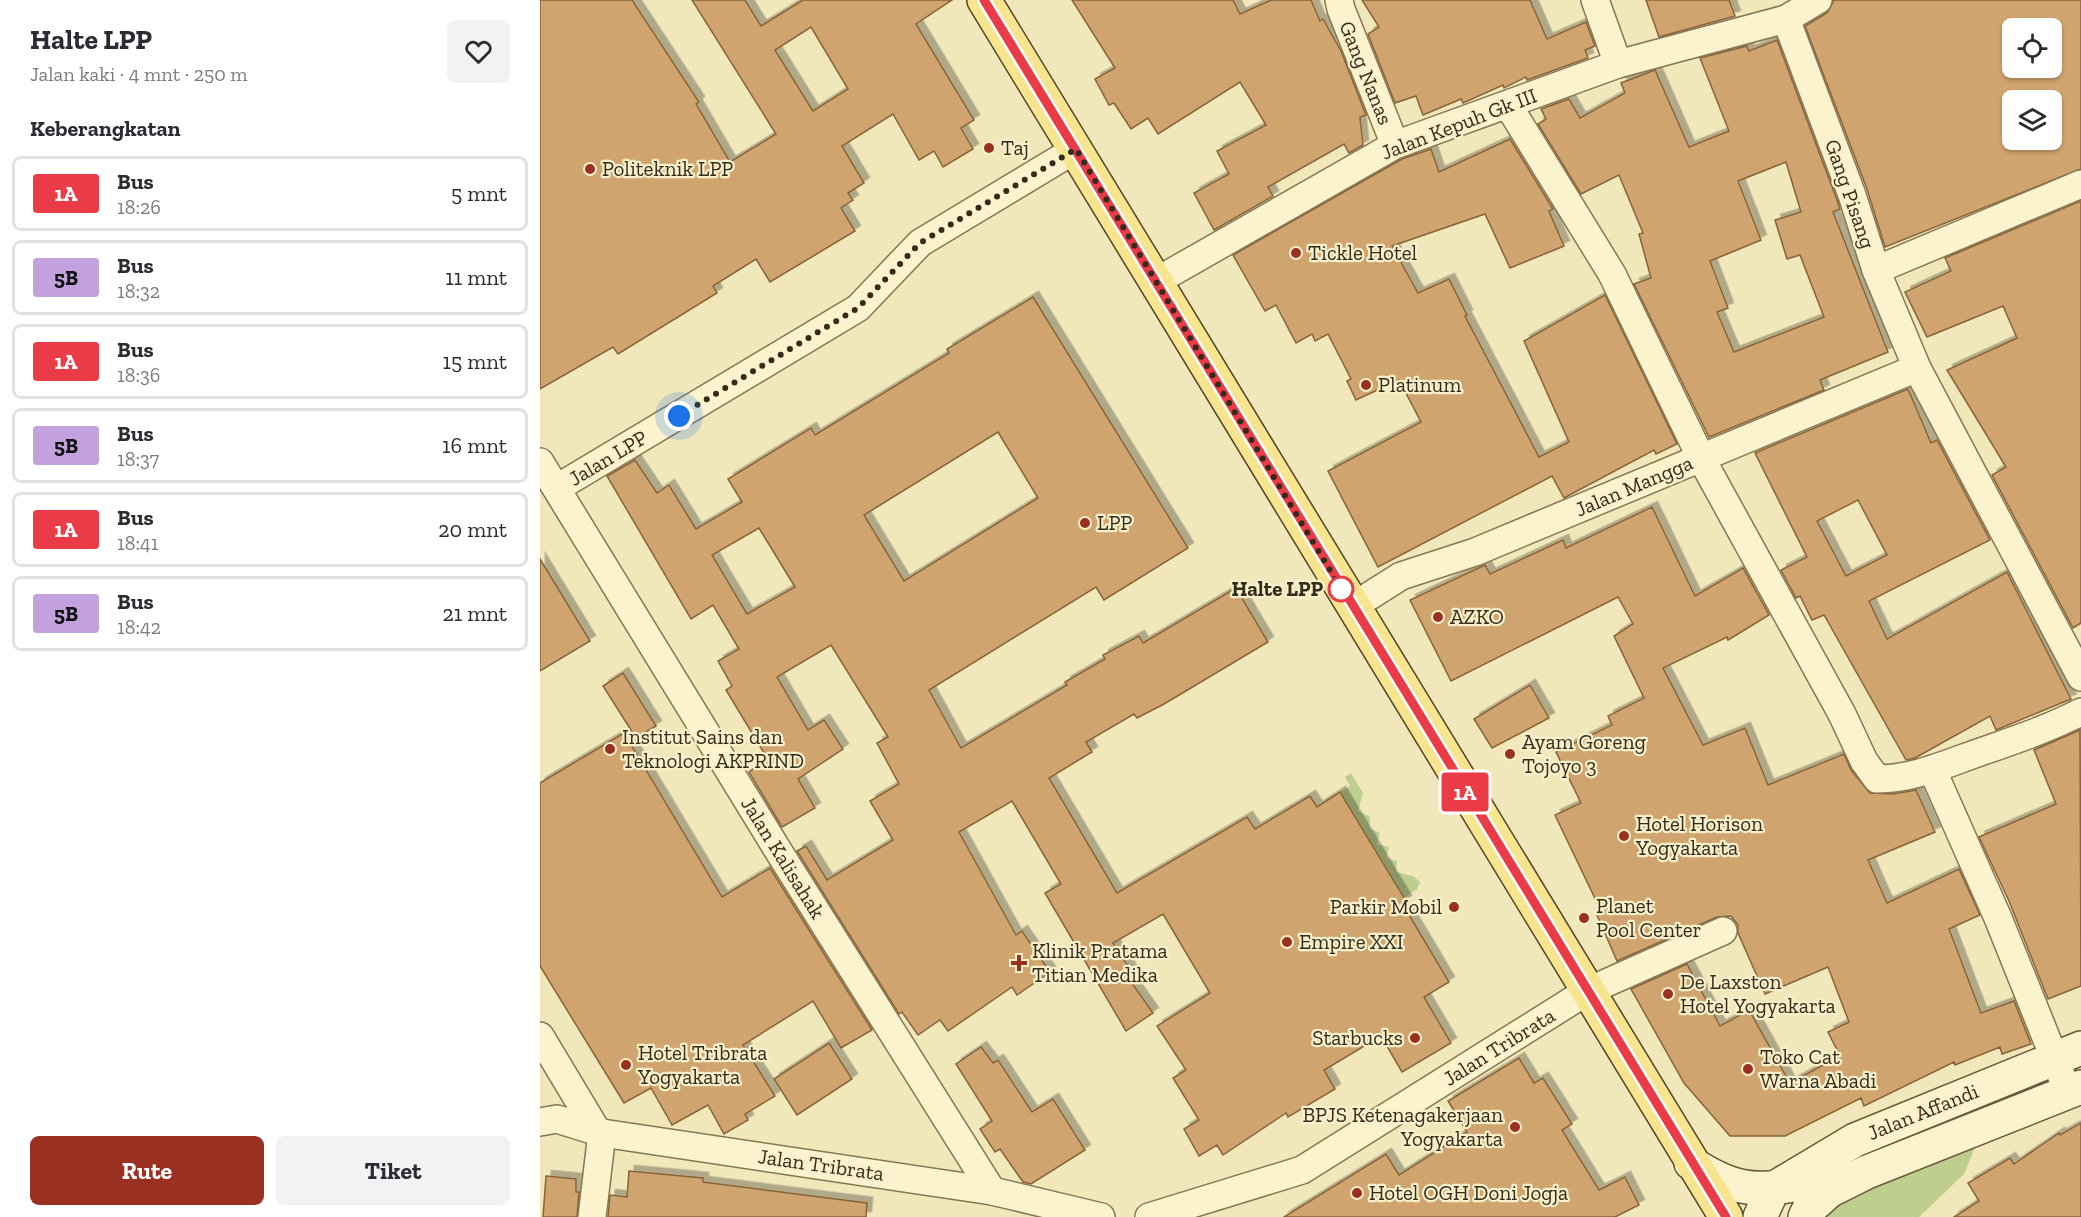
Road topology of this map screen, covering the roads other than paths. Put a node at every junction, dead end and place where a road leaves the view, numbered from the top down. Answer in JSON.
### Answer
{"nodes":[{"id":1,"x":984,"y":0,"type":"edge"},
{"id":2,"x":1339,"y":0,"type":"edge"},
{"id":3,"x":1595,"y":0,"type":"edge"},
{"id":4,"x":1818,"y":0,"type":"edge"},
{"id":5,"x":1786,"y":19,"type":"junction"},
{"id":6,"x":1618,"y":64,"type":"junction"},
{"id":7,"x":1508,"y":105,"type":"junction"},
{"id":8,"x":1395,"y":145,"type":"junction"},
{"id":9,"x":1076,"y":149,"type":"junction"},
{"id":10,"x":2081,"y":184,"type":"edge"},
{"id":11,"x":1876,"y":270,"type":"junction"},
{"id":12,"x":1155,"y":282,"type":"junction"},
{"id":13,"x":1917,"y":368,"type":"junction"},
{"id":14,"x":1701,"y":458,"type":"junction"},
{"id":15,"x":540,"y":462,"type":"edge"},
{"id":16,"x":557,"y":488,"type":"junction"},
{"id":17,"x":1352,"y":607,"type":"junction"},
{"id":18,"x":2081,"y":677,"type":"edge"},
{"id":19,"x":2081,"y":712,"type":"edge"},
{"id":20,"x":1932,"y":769,"type":"junction"},
{"id":21,"x":1723,"y":931,"type":"dead end"},
{"id":22,"x":1586,"y":992,"type":"junction"},
{"id":23,"x":540,"y":1036,"type":"edge"},
{"id":24,"x":2067,"y":1054,"type":"edge"},
{"id":25,"x":2074,"y":1090,"type":"edge"},
{"id":26,"x":540,"y":1122,"type":"edge"},
{"id":27,"x":600,"y":1132,"type":"junction"},
{"id":28,"x":1691,"y":1162,"type":"junction"},
{"id":29,"x":1867,"y":1172,"type":"junction"},
{"id":30,"x":1009,"y":1201,"type":"edge"},
{"id":31,"x":1766,"y":1203,"type":"edge"},
{"id":32,"x":1723,"y":1213,"type":"edge"},
{"id":33,"x":592,"y":1217,"type":"edge"},
{"id":34,"x":1101,"y":1217,"type":"edge"},
{"id":35,"x":1149,"y":1217,"type":"edge"},
{"id":36,"x":1805,"y":1217,"type":"edge"}],
"edges":[{"from":1,"to":9,"type":"main road"},
{"from":2,"to":8,"type":"street","name":"Gang Nanas"},
{"from":3,"to":6,"type":"street"},
{"from":4,"to":5,"type":"street","name":"Jalan Kepuh Gk III"},
{"from":5,"to":6,"type":"street","name":"Jalan Kepuh Gk III"},
{"from":5,"to":11,"type":"street","name":"Gang Pisang"},
{"from":6,"to":7,"type":"street","name":"Jalan Kepuh Gk III"},
{"from":7,"to":8,"type":"street","name":"Jalan Kepuh Gk III"},
{"from":7,"to":14,"type":"street"},
{"from":8,"to":12,"type":"street","name":"Jalan Kepuh Gk III"},
{"from":9,"to":12,"type":"main road"},
{"from":9,"to":16,"type":"street","name":"Jalan LPP"},
{"from":10,"to":11,"type":"street"},
{"from":11,"to":13,"type":"street","name":"Gang Pisang"},
{"from":12,"to":17,"type":"main road"},
{"from":13,"to":14,"type":"street","name":"Jalan Mangga"},
{"from":13,"to":18,"type":"street","name":"Gang Pisang"},
{"from":14,"to":17,"type":"street","name":"Jalan Mangga"},
{"from":14,"to":20,"type":"street"},
{"from":15,"to":16,"type":"street","name":"Jalan Kalisahak"},
{"from":16,"to":30,"type":"street","name":"Jalan Kalisahak"},
{"from":17,"to":22,"type":"main road"},
{"from":19,"to":20,"type":"street"},
{"from":20,"to":24,"type":"street"},
{"from":21,"to":22,"type":"street","name":"Jalan Tribrata"},
{"from":22,"to":28,"type":"main road"},
{"from":22,"to":35,"type":"street","name":"Jalan Tribrata"},
{"from":23,"to":27,"type":"street"},
{"from":24,"to":25,"type":"street"},
{"from":24,"to":31,"type":"main road","name":"Jalan Affandi"},
{"from":25,"to":29,"type":"main road","name":"Jalan Affandi"},
{"from":26,"to":27,"type":"street","name":"Jalan Tribrata"},
{"from":27,"to":30,"type":"street","name":"Jalan Tribrata"},
{"from":27,"to":33,"type":"street"},
{"from":28,"to":31,"type":"main road"},
{"from":28,"to":32,"type":"main road"},
{"from":29,"to":31,"type":"main road"},
{"from":29,"to":36,"type":"main road"},
{"from":30,"to":34,"type":"street","name":"Jalan Tribrata"}]}
